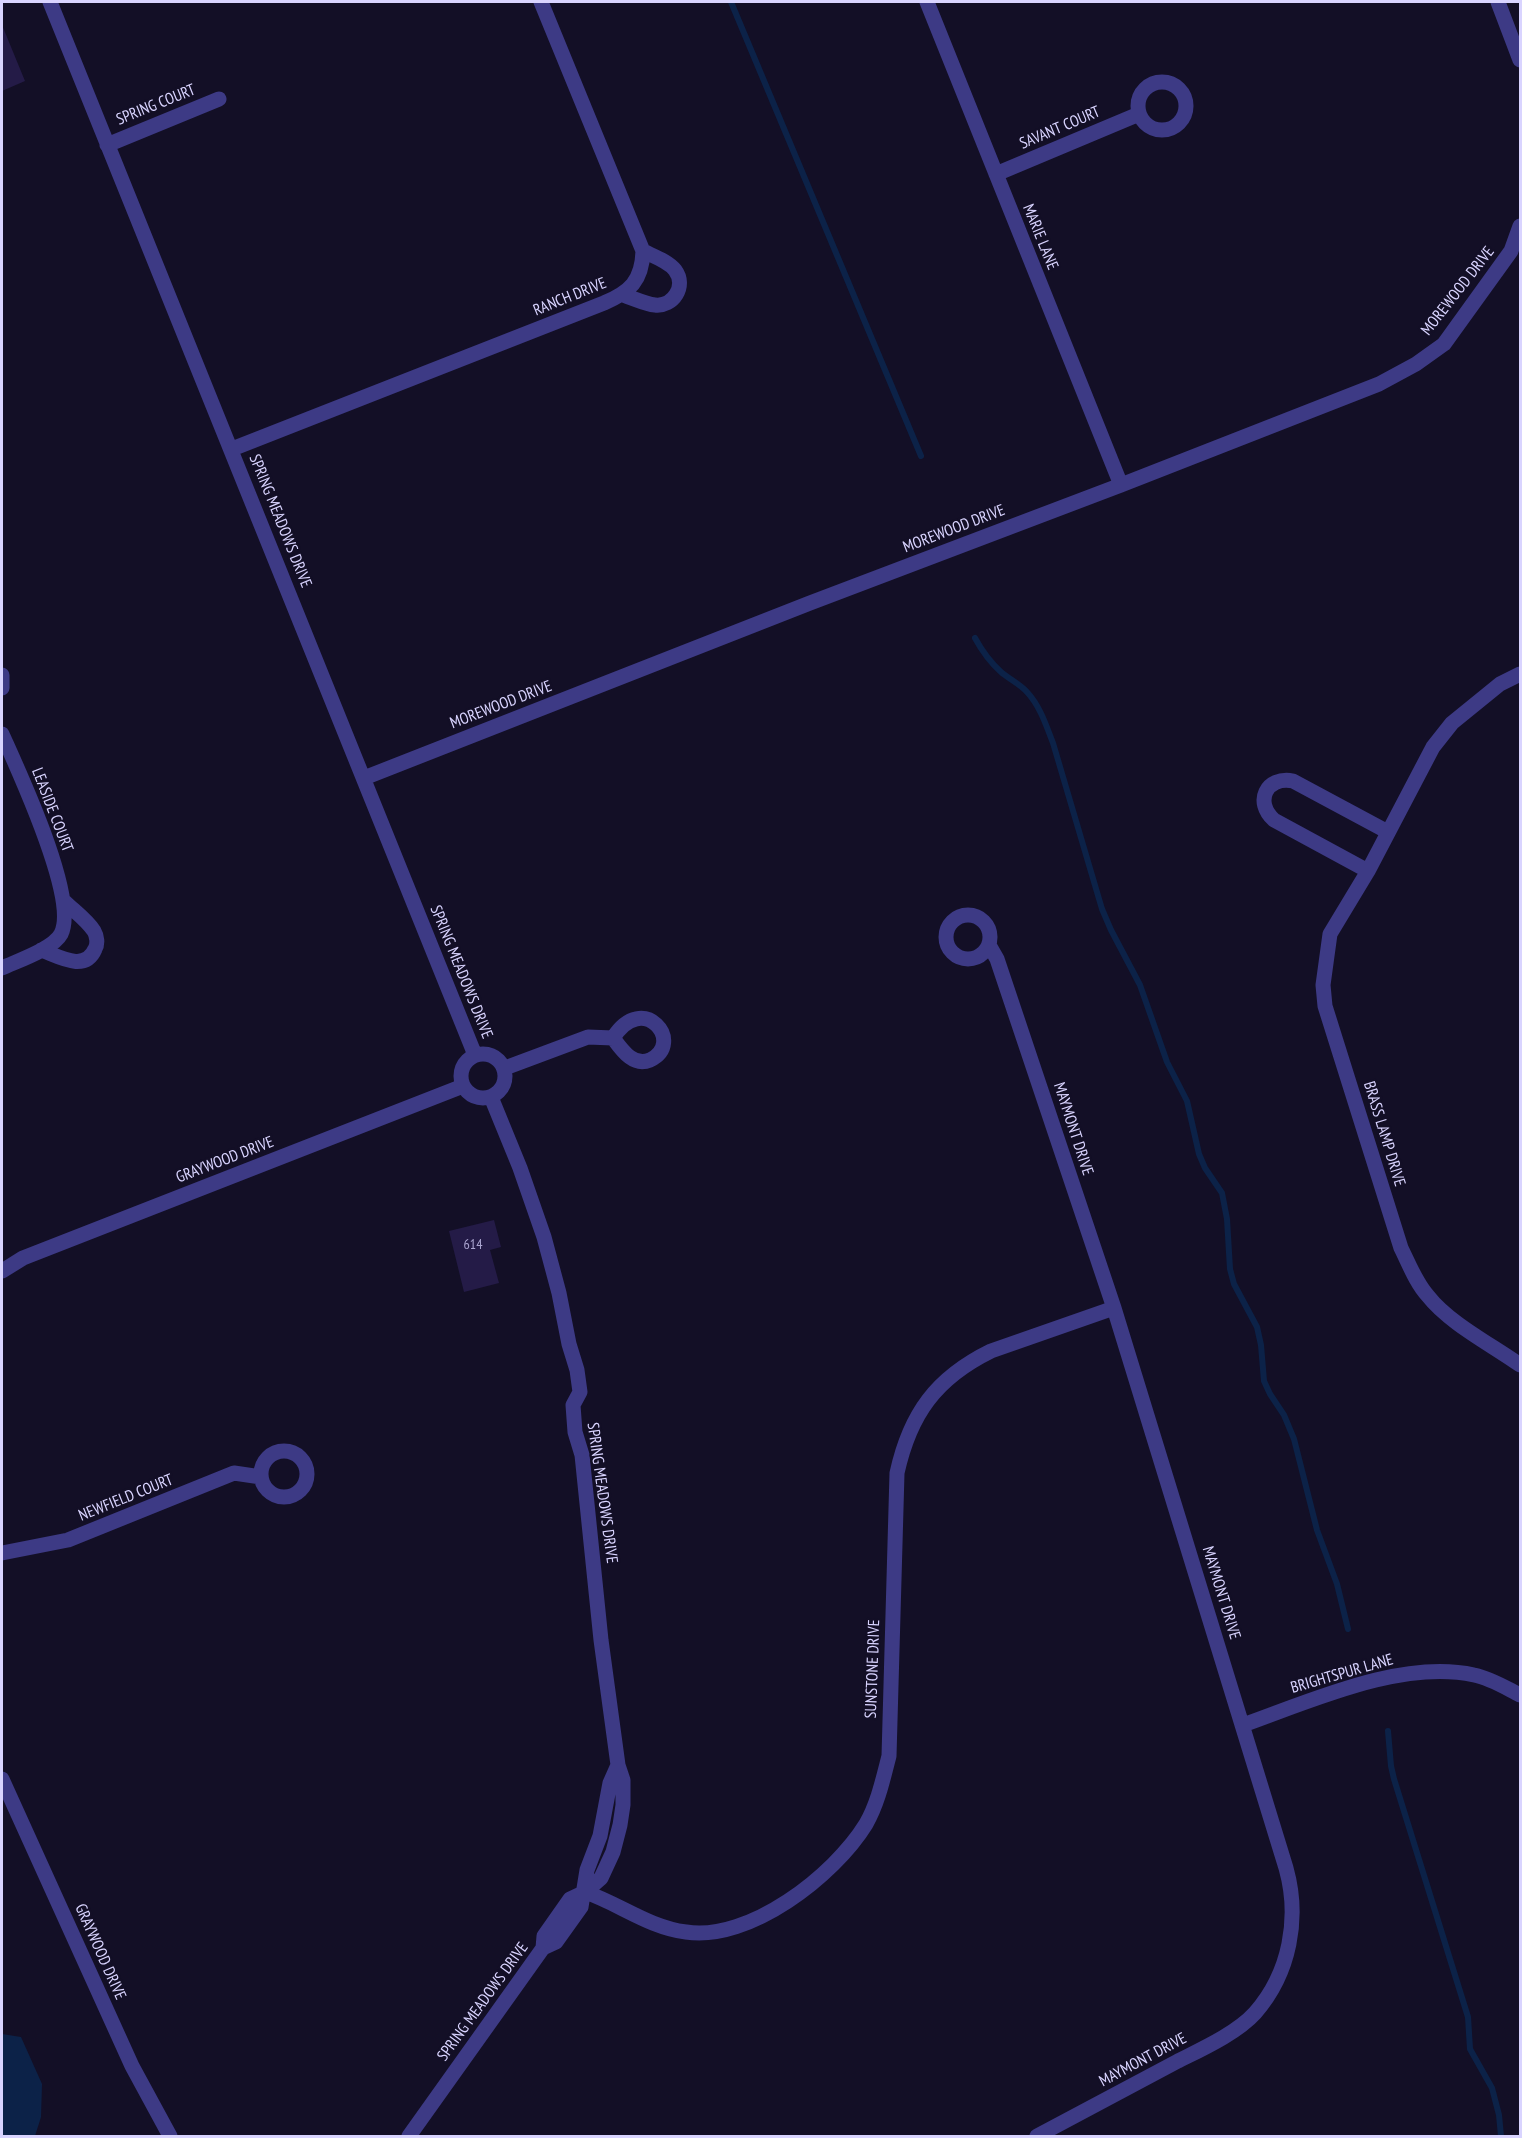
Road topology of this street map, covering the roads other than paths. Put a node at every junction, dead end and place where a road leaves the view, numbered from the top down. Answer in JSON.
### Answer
{"nodes":[{"id":1,"x":51,"y":2,"type":"edge"},
{"id":2,"x":541,"y":2,"type":"edge"},
{"id":3,"x":927,"y":2,"type":"edge"},
{"id":4,"x":1498,"y":2,"type":"edge"},
{"id":5,"x":1521,"y":60,"type":"edge"},
{"id":6,"x":219,"y":99,"type":"dead end"},
{"id":7,"x":1139,"y":114,"type":"dead end"},
{"id":8,"x":107,"y":145,"type":"junction"},
{"id":9,"x":996,"y":174,"type":"junction"},
{"id":10,"x":1521,"y":226,"type":"edge"},
{"id":11,"x":643,"y":251,"type":"junction"},
{"id":12,"x":1516,"y":253,"type":"edge"},
{"id":13,"x":623,"y":295,"type":"junction"},
{"id":14,"x":232,"y":449,"type":"junction"},
{"id":15,"x":1121,"y":485,"type":"junction"},
{"id":16,"x":1521,"y":674,"type":"edge"},
{"id":17,"x":2,"y":675,"type":"edge"},
{"id":18,"x":2,"y":688,"type":"edge"},
{"id":19,"x":2,"y":734,"type":"edge"},
{"id":20,"x":364,"y":778,"type":"junction"},
{"id":21,"x":1388,"y":832,"type":"junction"},
{"id":22,"x":1368,"y":871,"type":"junction"},
{"id":23,"x":64,"y":901,"type":"junction"},
{"id":24,"x":989,"y":945,"type":"dead end"},
{"id":25,"x":41,"y":950,"type":"junction"},
{"id":26,"x":2,"y":968,"type":"edge"},
{"id":27,"x":613,"y":1038,"type":"dead end"},
{"id":28,"x":475,"y":1055,"type":"junction"},
{"id":29,"x":505,"y":1068,"type":"junction"},
{"id":30,"x":463,"y":1086,"type":"junction"},
{"id":31,"x":491,"y":1097,"type":"junction"},
{"id":32,"x":2,"y":1271,"type":"edge"},
{"id":33,"x":1114,"y":1308,"type":"junction"},
{"id":34,"x":1521,"y":1365,"type":"edge"},
{"id":35,"x":261,"y":1477,"type":"dead end"},
{"id":36,"x":2,"y":1553,"type":"edge"},
{"id":37,"x":1521,"y":1695,"type":"edge"},
{"id":38,"x":1243,"y":1725,"type":"junction"},
{"id":39,"x":2,"y":1779,"type":"edge"},
{"id":40,"x":585,"y":1892,"type":"junction"},
{"id":41,"x":170,"y":2136,"type":"edge"},
{"id":42,"x":409,"y":2136,"type":"edge"},
{"id":43,"x":1037,"y":2136,"type":"edge"}],
"edges":[{"from":1,"to":8,"type":"street","name":"SPRING MEADOWS DRIVE"},
{"from":2,"to":11,"type":"street"},
{"from":3,"to":9,"type":"street","name":"MARIE LANE"},
{"from":4,"to":5,"type":"street"},
{"from":6,"to":8,"type":"street","name":"SPRING COURT"},
{"from":7,"to":9,"type":"street","name":"SAVANT COURT"},
{"from":8,"to":14,"type":"street","name":"SPRING MEADOWS DRIVE"},
{"from":9,"to":15,"type":"street","name":"MARIE LANE"},
{"from":10,"to":12,"type":"street","name":"MOREWOOD DRIVE"},
{"from":11,"to":13,"type":"street","name":"RANCH DRIVE"},
{"from":11,"to":13,"type":"street"},
{"from":12,"to":15,"type":"street","name":"MOREWOOD DRIVE"},
{"from":13,"to":14,"type":"street","name":"RANCH DRIVE"},
{"from":14,"to":20,"type":"street","name":"SPRING MEADOWS DRIVE"},
{"from":15,"to":20,"type":"street","name":"MOREWOOD DRIVE"},
{"from":16,"to":21,"type":"street","name":"BRASS LAMP DRIVE"},
{"from":17,"to":18,"type":"street"},
{"from":19,"to":23,"type":"street","name":"LEASIDE COURT"},
{"from":20,"to":28,"type":"street","name":"SPRING MEADOWS DRIVE"},
{"from":21,"to":22,"type":"street","name":"BRASS LAMP DRIVE"},
{"from":21,"to":22,"type":"street"},
{"from":22,"to":34,"type":"street","name":"BRASS LAMP DRIVE"},
{"from":23,"to":25,"type":"street","name":"LEASIDE COURT"},
{"from":23,"to":25,"type":"street","name":"LEASIDE COURT"},
{"from":24,"to":33,"type":"street","name":"MAYMONT DRIVE"},
{"from":25,"to":26,"type":"street","name":"LEASIDE COURT"},
{"from":27,"to":29,"type":"street"},
{"from":28,"to":29,"type":"street"},
{"from":28,"to":30,"type":"street"},
{"from":29,"to":31,"type":"street"},
{"from":30,"to":31,"type":"street"},
{"from":30,"to":32,"type":"street","name":"GRAYWOOD DRIVE"},
{"from":31,"to":40,"type":"street","name":"SPRING MEADOWS DRIVE"},
{"from":33,"to":38,"type":"street","name":"MAYMONT DRIVE"},
{"from":33,"to":40,"type":"street","name":"SUNSTONE DRIVE"},
{"from":35,"to":36,"type":"street","name":"NEWFIELD COURT"},
{"from":37,"to":38,"type":"street","name":"BRIGHTSPUR LANE"},
{"from":38,"to":43,"type":"street","name":"MAYMONT DRIVE"},
{"from":39,"to":41,"type":"street","name":"GRAYWOOD DRIVE"},
{"from":40,"to":42,"type":"street","name":"SPRING MEADOWS DRIVE"}]}
